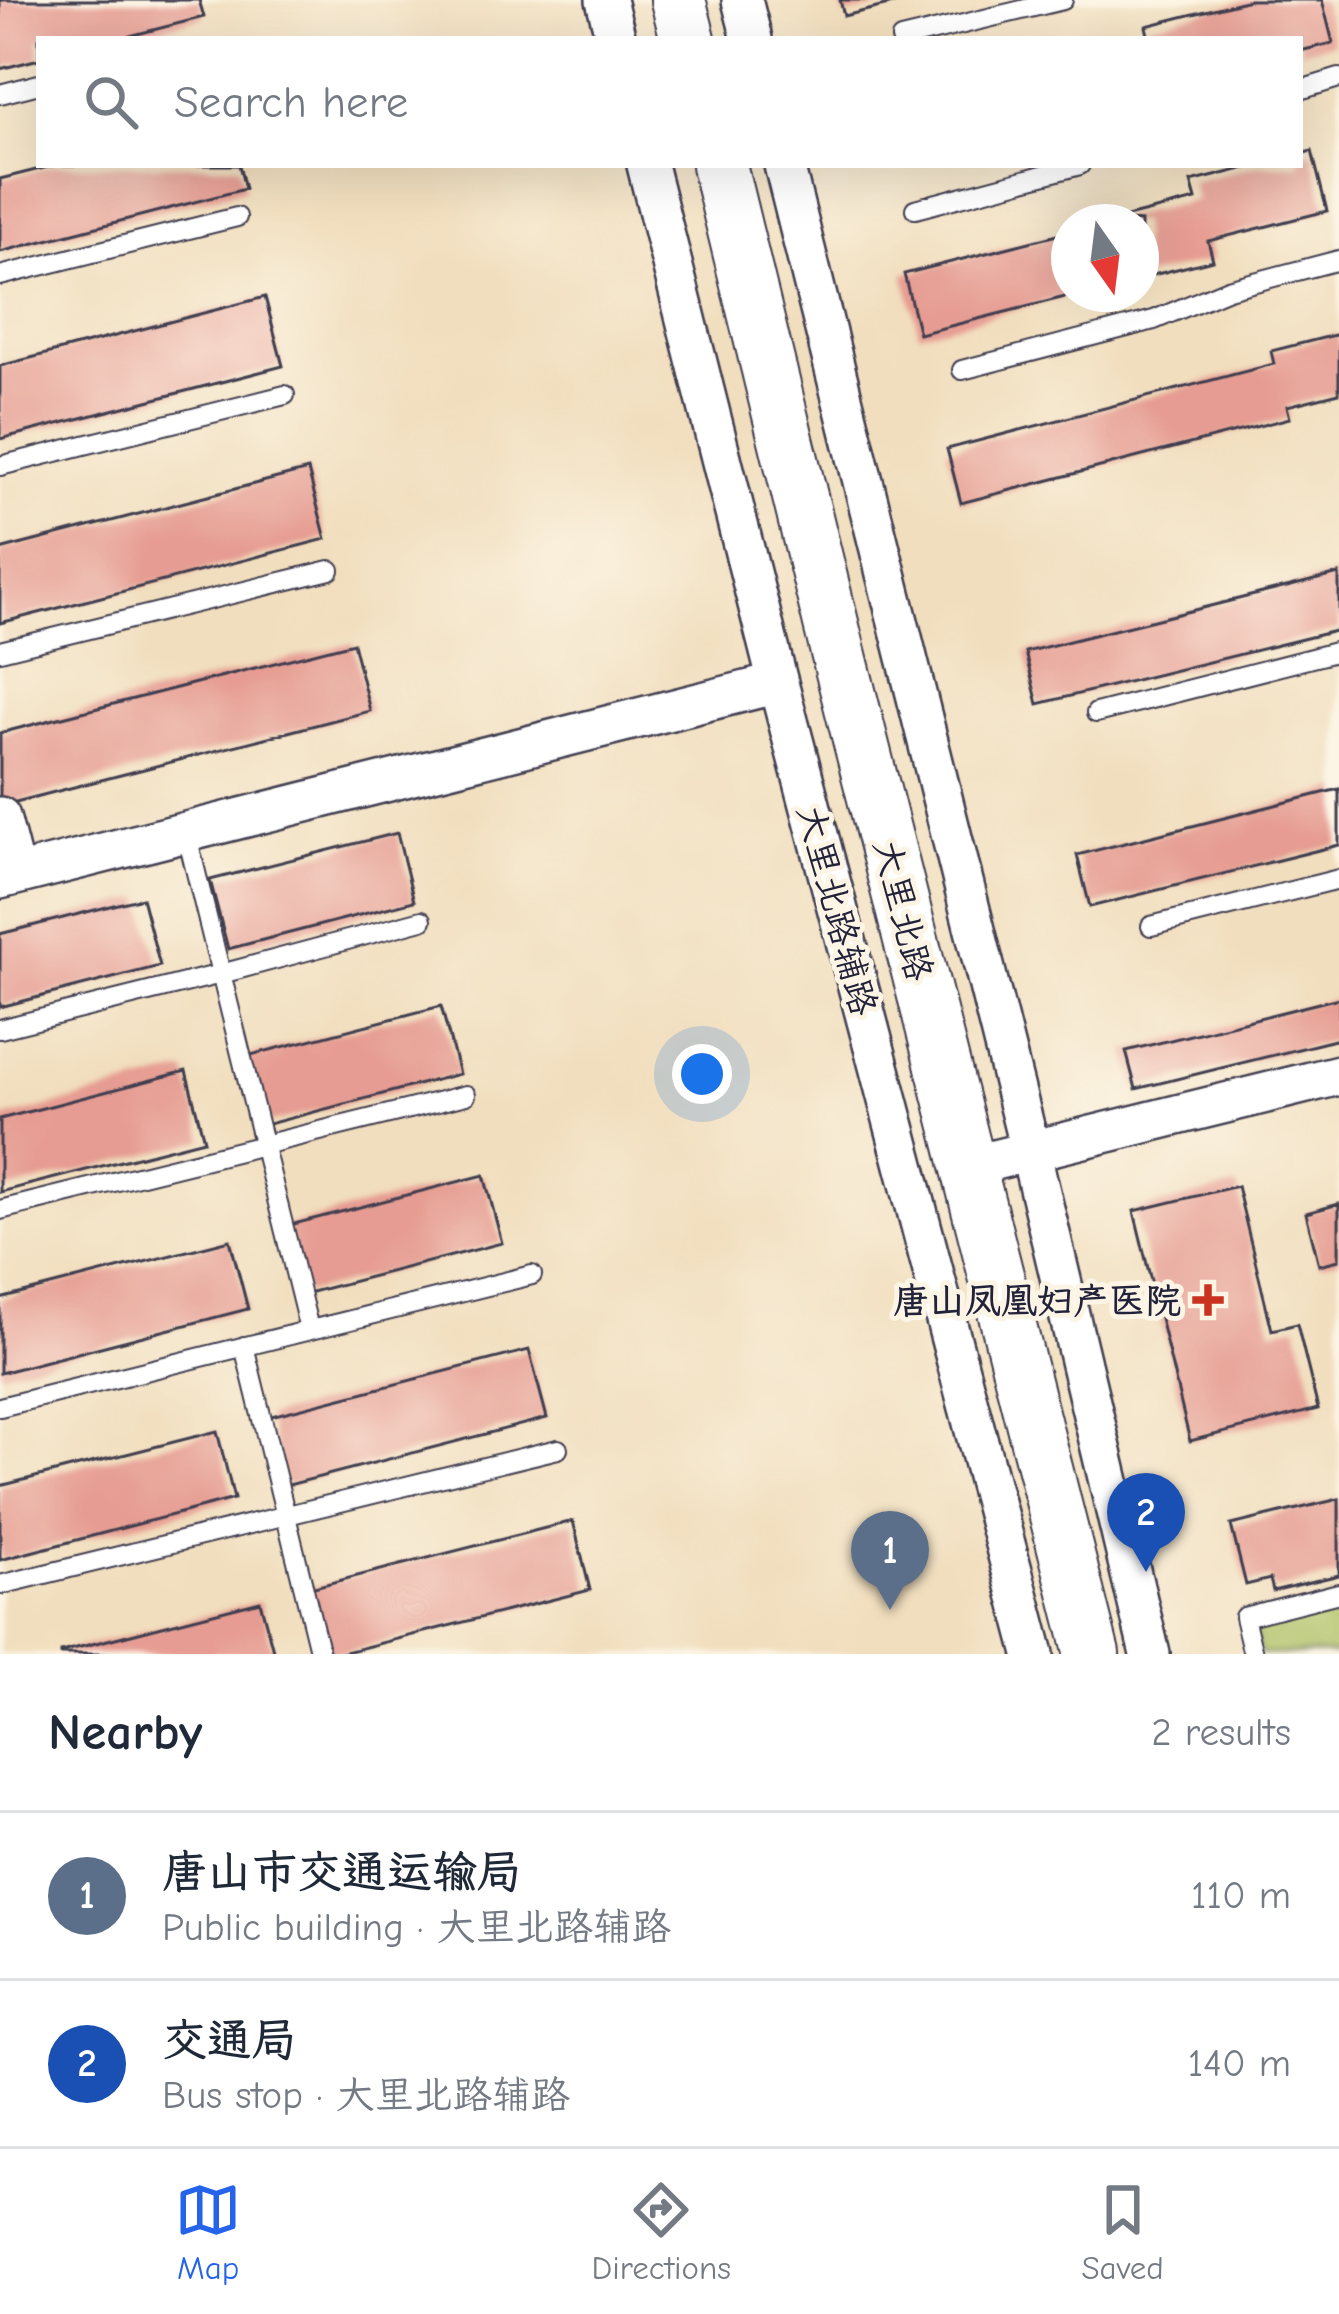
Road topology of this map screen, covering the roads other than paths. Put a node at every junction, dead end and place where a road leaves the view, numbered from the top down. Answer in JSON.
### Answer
{"nodes":[{"id":1,"x":606,"y":0,"type":"edge"},
{"id":2,"x":678,"y":0,"type":"edge"},
{"id":3,"x":742,"y":0,"type":"edge"},
{"id":4,"x":1063,"y":0,"type":"edge"},
{"id":5,"x":615,"y":36,"type":"edge"},
{"id":6,"x":687,"y":36,"type":"edge"},
{"id":7,"x":751,"y":36,"type":"edge"},
{"id":8,"x":913,"y":36,"type":"edge"},
{"id":9,"x":1339,"y":78,"type":"edge"},
{"id":10,"x":36,"y":85,"type":"edge"},
{"id":11,"x":1303,"y":89,"type":"edge"},
{"id":12,"x":0,"y":94,"type":"edge"},
{"id":13,"x":648,"y":168,"type":"edge"},
{"id":14,"x":719,"y":168,"type":"edge"},
{"id":15,"x":785,"y":168,"type":"edge"},
{"id":16,"x":1069,"y":168,"type":"edge"},
{"id":17,"x":915,"y":209,"type":"dead end"},
{"id":18,"x":237,"y":218,"type":"dead end"},
{"id":19,"x":1339,"y":260,"type":"edge"},
{"id":20,"x":0,"y":277,"type":"edge"},
{"id":21,"x":962,"y":370,"type":"dead end"},
{"id":22,"x":285,"y":395,"type":"dead end"},
{"id":23,"x":0,"y":466,"type":"edge"},
{"id":24,"x":330,"y":570,"type":"dead end"},
{"id":25,"x":0,"y":651,"type":"edge"},
{"id":26,"x":1339,"y":651,"type":"edge"},
{"id":27,"x":778,"y":683,"type":"junction"},
{"id":28,"x":1096,"y":713,"type":"dead end"},
{"id":29,"x":0,"y":817,"type":"edge"},
{"id":30,"x":186,"y":832,"type":"junction"},
{"id":31,"x":8,"y":877,"type":"edge"},
{"id":32,"x":1339,"y":879,"type":"edge"},
{"id":33,"x":422,"y":920,"type":"dead end"},
{"id":34,"x":1150,"y":926,"type":"dead end"},
{"id":35,"x":221,"y":974,"type":"junction"},
{"id":36,"x":0,"y":1029,"type":"edge"},
{"id":37,"x":1339,"y":1075,"type":"edge"},
{"id":38,"x":466,"y":1095,"type":"dead end"},
{"id":39,"x":264,"y":1145,"type":"junction"},
{"id":40,"x":1030,"y":1150,"type":"junction"},
{"id":41,"x":970,"y":1166,"type":"junction"},
{"id":42,"x":0,"y":1210,"type":"edge"},
{"id":43,"x":532,"y":1275,"type":"dead end"},
{"id":44,"x":309,"y":1330,"type":"junction"},
{"id":45,"x":244,"y":1346,"type":"junction"},
{"id":46,"x":0,"y":1407,"type":"edge"},
{"id":47,"x":558,"y":1449,"type":"dead end"},
{"id":48,"x":284,"y":1516,"type":"junction"},
{"id":49,"x":0,"y":1585,"type":"edge"},
{"id":50,"x":1339,"y":1593,"type":"edge"},
{"id":51,"x":320,"y":1654,"type":"edge"},
{"id":52,"x":1034,"y":1654,"type":"edge"},
{"id":53,"x":1092,"y":1654,"type":"edge"},
{"id":54,"x":1150,"y":1654,"type":"edge"},
{"id":55,"x":1253,"y":1654,"type":"edge"}],
"edges":[{"from":1,"to":5,"type":"street"},
{"from":2,"to":6,"type":"main road"},
{"from":3,"to":7,"type":"street"},
{"from":4,"to":8,"type":"lane"},
{"from":9,"to":11,"type":"lane"},
{"from":10,"to":12,"type":"lane"},
{"from":13,"to":27,"type":"street","name":"大里北路辅路"},
{"from":14,"to":41,"type":"main road","name":"大里北路"},
{"from":15,"to":40,"type":"street"},
{"from":16,"to":17,"type":"lane"},
{"from":18,"to":20,"type":"lane"},
{"from":19,"to":21,"type":"lane"},
{"from":22,"to":23,"type":"lane"},
{"from":24,"to":25,"type":"lane"},
{"from":26,"to":28,"type":"lane"},
{"from":27,"to":30,"type":"street"},
{"from":27,"to":52,"type":"street","name":"大里北路辅路"},
{"from":29,"to":31,"type":"street"},
{"from":30,"to":31,"type":"street"},
{"from":30,"to":35,"type":"lane"},
{"from":32,"to":34,"type":"lane"},
{"from":33,"to":35,"type":"lane"},
{"from":35,"to":36,"type":"lane"},
{"from":35,"to":39,"type":"lane"},
{"from":37,"to":40,"type":"street"},
{"from":38,"to":39,"type":"lane"},
{"from":39,"to":42,"type":"lane"},
{"from":39,"to":44,"type":"lane"},
{"from":40,"to":41,"type":"street"},
{"from":40,"to":54,"type":"street"},
{"from":41,"to":53,"type":"main road","name":"大里北路"},
{"from":43,"to":44,"type":"lane"},
{"from":44,"to":45,"type":"lane"},
{"from":45,"to":46,"type":"lane"},
{"from":45,"to":48,"type":"lane"},
{"from":47,"to":48,"type":"lane"},
{"from":48,"to":49,"type":"lane"},
{"from":48,"to":51,"type":"lane"},
{"from":50,"to":55,"type":"lane"}]}
